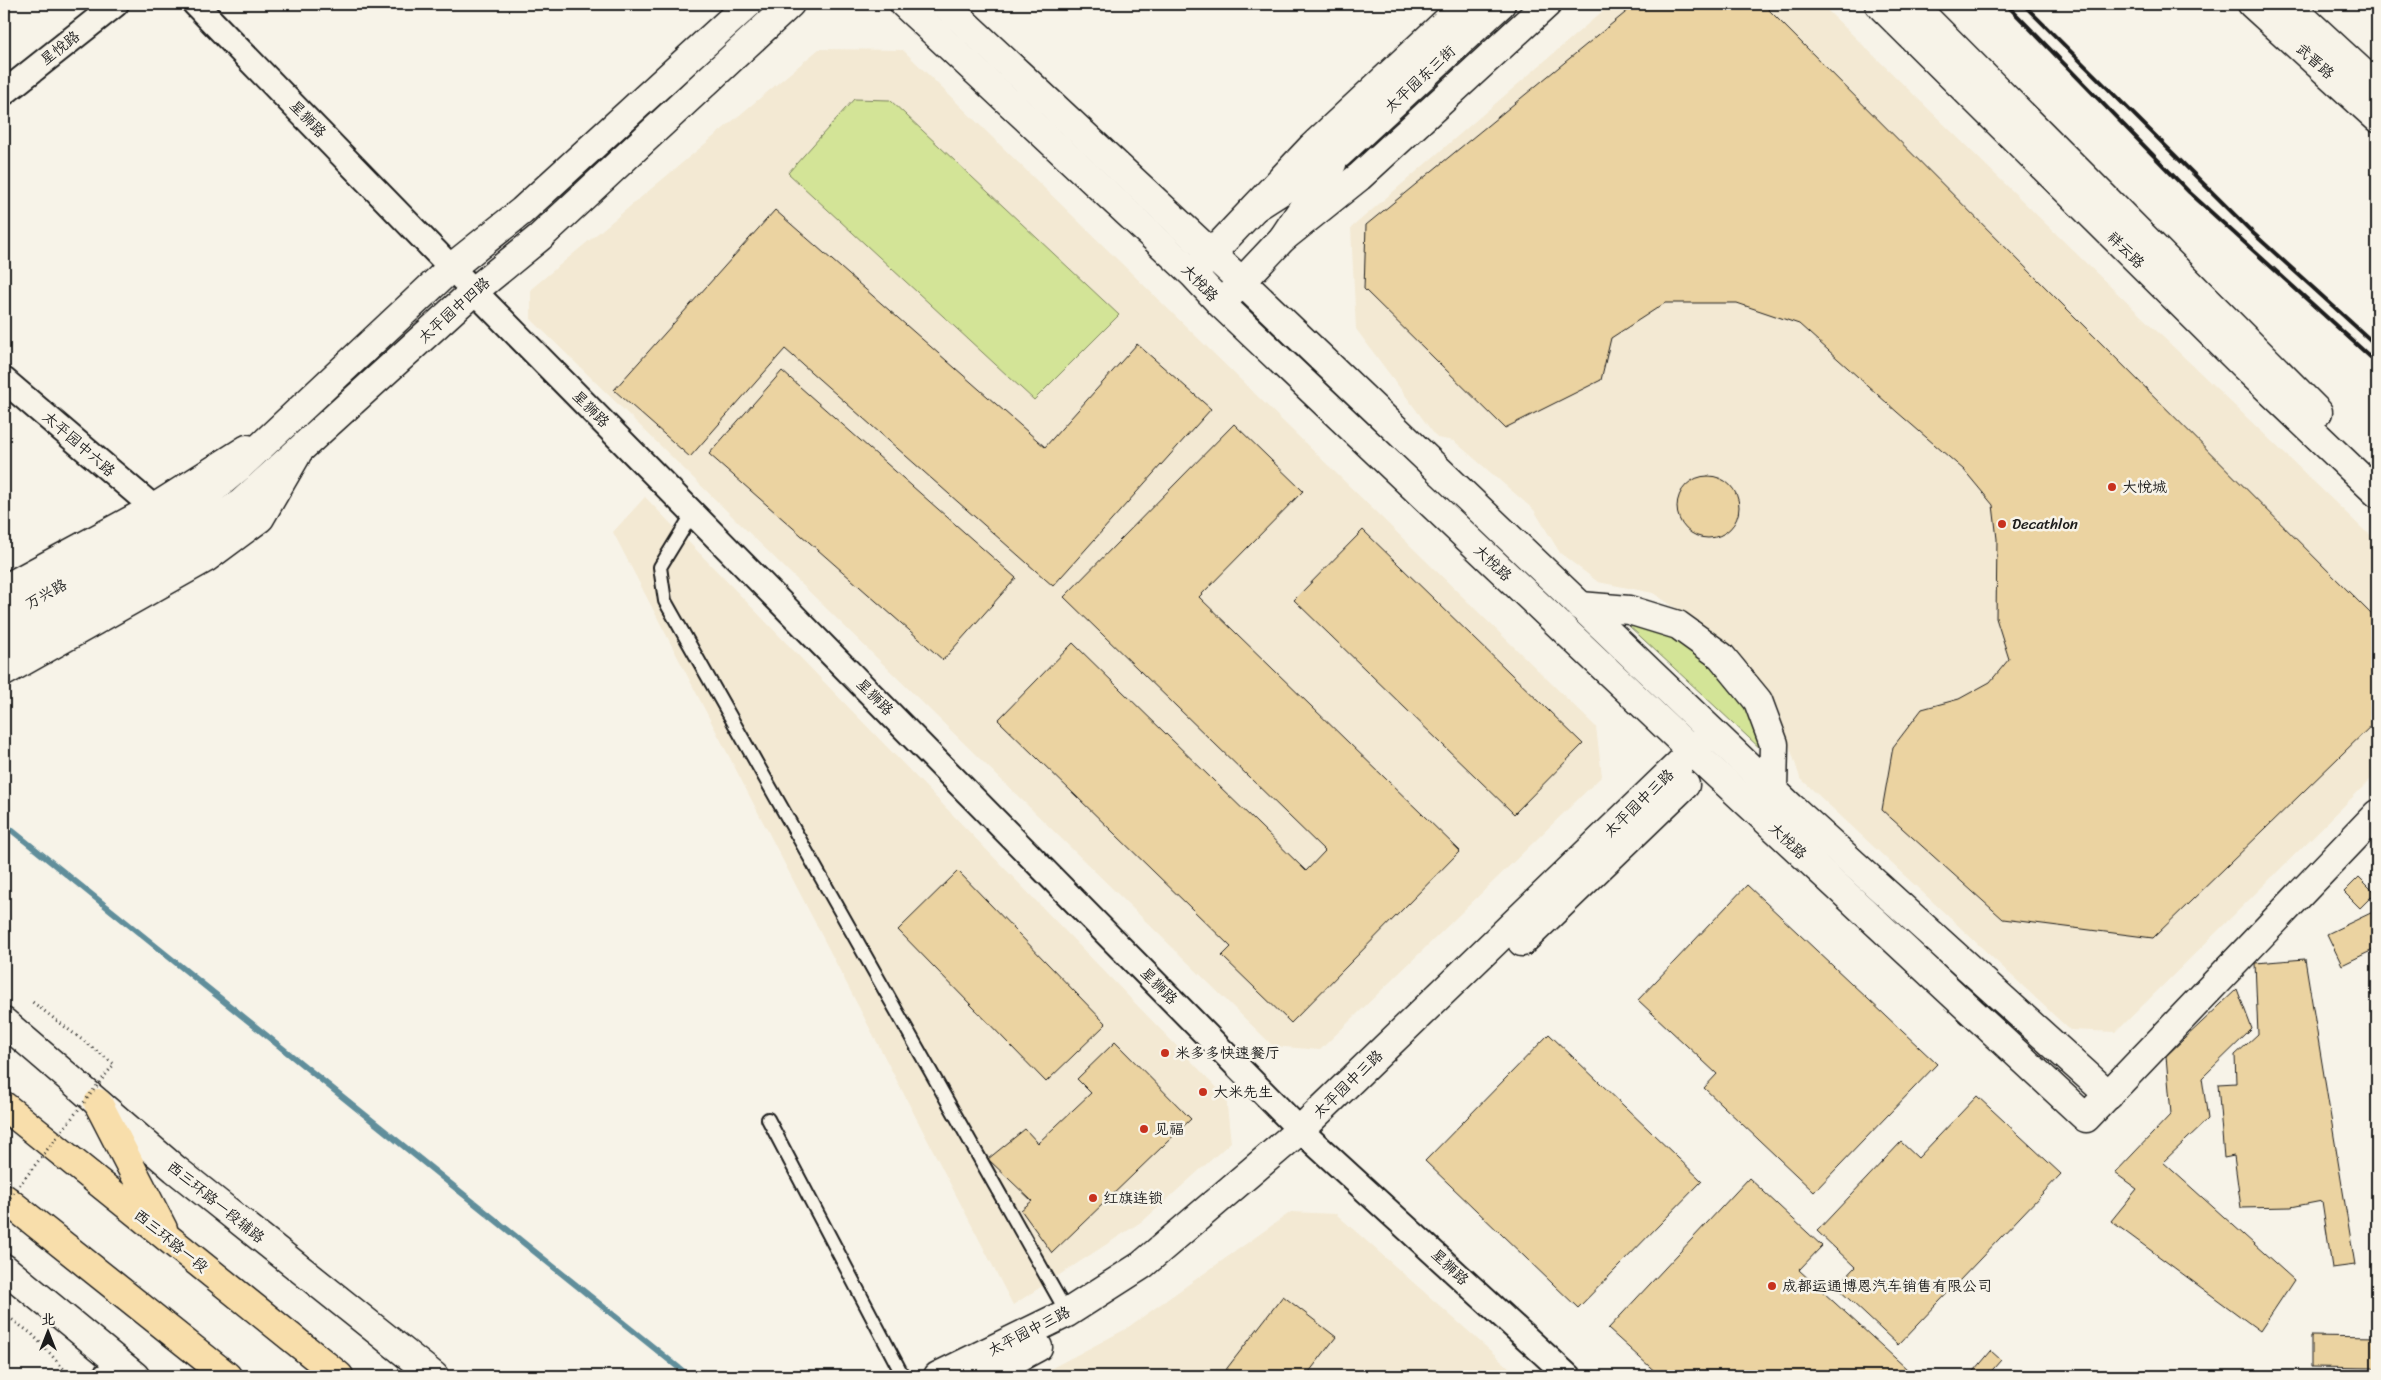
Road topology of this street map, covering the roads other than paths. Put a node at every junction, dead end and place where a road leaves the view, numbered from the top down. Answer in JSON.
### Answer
{"nodes":[{"id":1,"x":116,"y":4,"type":"edge"},
{"id":2,"x":196,"y":4,"type":"edge"},
{"id":3,"x":748,"y":4,"type":"edge"},
{"id":4,"x":790,"y":4,"type":"edge"},
{"id":5,"x":904,"y":4,"type":"edge"},
{"id":6,"x":944,"y":4,"type":"edge"},
{"id":7,"x":1465,"y":4,"type":"edge"},
{"id":8,"x":1502,"y":4,"type":"edge"},
{"id":9,"x":1547,"y":4,"type":"edge"},
{"id":10,"x":1879,"y":4,"type":"edge"},
{"id":11,"x":1912,"y":4,"type":"edge"},
{"id":12,"x":2252,"y":4,"type":"edge"},
{"id":13,"x":2288,"y":4,"type":"edge"},
{"id":14,"x":2377,"y":86,"type":"edge"},
{"id":15,"x":4,"y":93,"type":"edge"},
{"id":16,"x":2377,"y":118,"type":"edge"},
{"id":17,"x":1339,"y":154,"type":"junction"},
{"id":18,"x":1256,"y":208,"type":"junction"},
{"id":19,"x":1283,"y":238,"type":"junction"},
{"id":20,"x":1212,"y":253,"type":"junction"},
{"id":21,"x":452,"y":267,"type":"junction"},
{"id":22,"x":1192,"y":274,"type":"junction"},
{"id":23,"x":1242,"y":282,"type":"junction"},
{"id":24,"x":474,"y":291,"type":"junction"},
{"id":25,"x":1221,"y":304,"type":"junction"},
{"id":26,"x":4,"y":380,"type":"edge"},
{"id":27,"x":280,"y":428,"type":"junction"},
{"id":28,"x":298,"y":452,"type":"junction"},
{"id":29,"x":2377,"y":468,"type":"edge"},
{"id":30,"x":2377,"y":493,"type":"edge"},
{"id":31,"x":154,"y":508,"type":"junction"},
{"id":32,"x":693,"y":513,"type":"junction"},
{"id":33,"x":93,"y":580,"type":"junction"},
{"id":34,"x":4,"y":589,"type":"edge"},
{"id":35,"x":1580,"y":606,"type":"junction"},
{"id":36,"x":4,"y":618,"type":"edge"},
{"id":37,"x":4,"y":642,"type":"edge"},
{"id":38,"x":4,"y":672,"type":"edge"},
{"id":39,"x":1719,"y":738,"type":"junction"},
{"id":40,"x":1699,"y":758,"type":"junction"},
{"id":41,"x":1773,"y":790,"type":"junction"},
{"id":42,"x":2377,"y":814,"type":"edge"},
{"id":43,"x":4,"y":1022,"type":"edge"},
{"id":44,"x":2109,"y":1096,"type":"junction"},
{"id":45,"x":98,"y":1103,"type":"junction"},
{"id":46,"x":4,"y":1106,"type":"edge"},
{"id":47,"x":768,"y":1119,"type":"dead end"},
{"id":48,"x":1306,"y":1135,"type":"junction"},
{"id":49,"x":4,"y":1198,"type":"edge"},
{"id":50,"x":168,"y":1239,"type":"junction"},
{"id":51,"x":4,"y":1268,"type":"edge"},
{"id":52,"x":1067,"y":1313,"type":"junction"},
{"id":53,"x":121,"y":1373,"type":"edge"},
{"id":54,"x":227,"y":1376,"type":"edge"},
{"id":55,"x":339,"y":1376,"type":"edge"},
{"id":56,"x":434,"y":1376,"type":"edge"},
{"id":57,"x":902,"y":1376,"type":"edge"},
{"id":58,"x":938,"y":1376,"type":"edge"},
{"id":59,"x":984,"y":1376,"type":"edge"},
{"id":60,"x":1568,"y":1376,"type":"edge"}],
"edges":[{"from":1,"to":15,"type":"street","name":"星悦路"},
{"from":2,"to":21,"type":"street","name":"星狮路"},
{"from":3,"to":21,"type":"street"},
{"from":4,"to":24,"type":"street","name":"太平园中四路"},
{"from":5,"to":22,"type":"street","name":"大悦路"},
{"from":6,"to":20,"type":"street"},
{"from":7,"to":18,"type":"street"},
{"from":8,"to":17,"type":"street","name":"太平园东三街"},
{"from":9,"to":19,"type":"street"},
{"from":10,"to":30,"type":"street","name":"祥云路"},
{"from":11,"to":29,"type":"street","name":"祥云路"},
{"from":12,"to":16,"type":"street","name":"武晋路"},
{"from":13,"to":14,"type":"street","name":"武晋路"},
{"from":17,"to":18,"type":"street"},
{"from":17,"to":19,"type":"street"},
{"from":18,"to":20,"type":"street"},
{"from":19,"to":23,"type":"street"},
{"from":20,"to":22,"type":"street"},
{"from":20,"to":23,"type":"street"},
{"from":21,"to":24,"type":"street","name":"星狮路"},
{"from":21,"to":27,"type":"street"},
{"from":22,"to":25,"type":"street","name":"大悦路"},
{"from":23,"to":25,"type":"street"},
{"from":23,"to":35,"type":"street"},
{"from":24,"to":28,"type":"street","name":"太平园中四路"},
{"from":24,"to":32,"type":"street","name":"星狮路"},
{"from":25,"to":40,"type":"street","name":"大悦路"},
{"from":26,"to":31,"type":"street","name":"太平园中六路"},
{"from":27,"to":31,"type":"street"},
{"from":27,"to":33,"type":"street"},
{"from":28,"to":33,"type":"street","name":"太平园中四路"},
{"from":28,"to":38,"type":"street"},
{"from":31,"to":34,"type":"street"},
{"from":32,"to":48,"type":"street","name":"星狮路"},
{"from":32,"to":52,"type":"lane"},
{"from":33,"to":36,"type":"street","name":"万兴路"},
{"from":33,"to":37,"type":"street"},
{"from":35,"to":39,"type":"street"},
{"from":35,"to":41,"type":"street"},
{"from":39,"to":40,"type":"street","name":"太平园中三路"},
{"from":39,"to":41,"type":"street"},
{"from":40,"to":44,"type":"street","name":"大悦路"},
{"from":40,"to":48,"type":"street","name":"太平园中三路"},
{"from":41,"to":44,"type":"street"},
{"from":42,"to":44,"type":"street"},
{"from":43,"to":45,"type":"street","name":"西三环路一段辅路"},
{"from":45,"to":50,"type":"highway"},
{"from":45,"to":56,"type":"street","name":"西三环路一段辅路"},
{"from":46,"to":50,"type":"highway","name":"西三环路一段"},
{"from":47,"to":57,"type":"lane"},
{"from":48,"to":52,"type":"street","name":"太平园中三路"},
{"from":48,"to":59,"type":"street","name":"太平园中三路"},
{"from":48,"to":60,"type":"street","name":"星狮路"},
{"from":49,"to":54,"type":"highway"},
{"from":50,"to":55,"type":"highway","name":"西三环路一段"},
{"from":51,"to":53,"type":"street"},
{"from":52,"to":58,"type":"street","name":"太平园中三路"}]}
